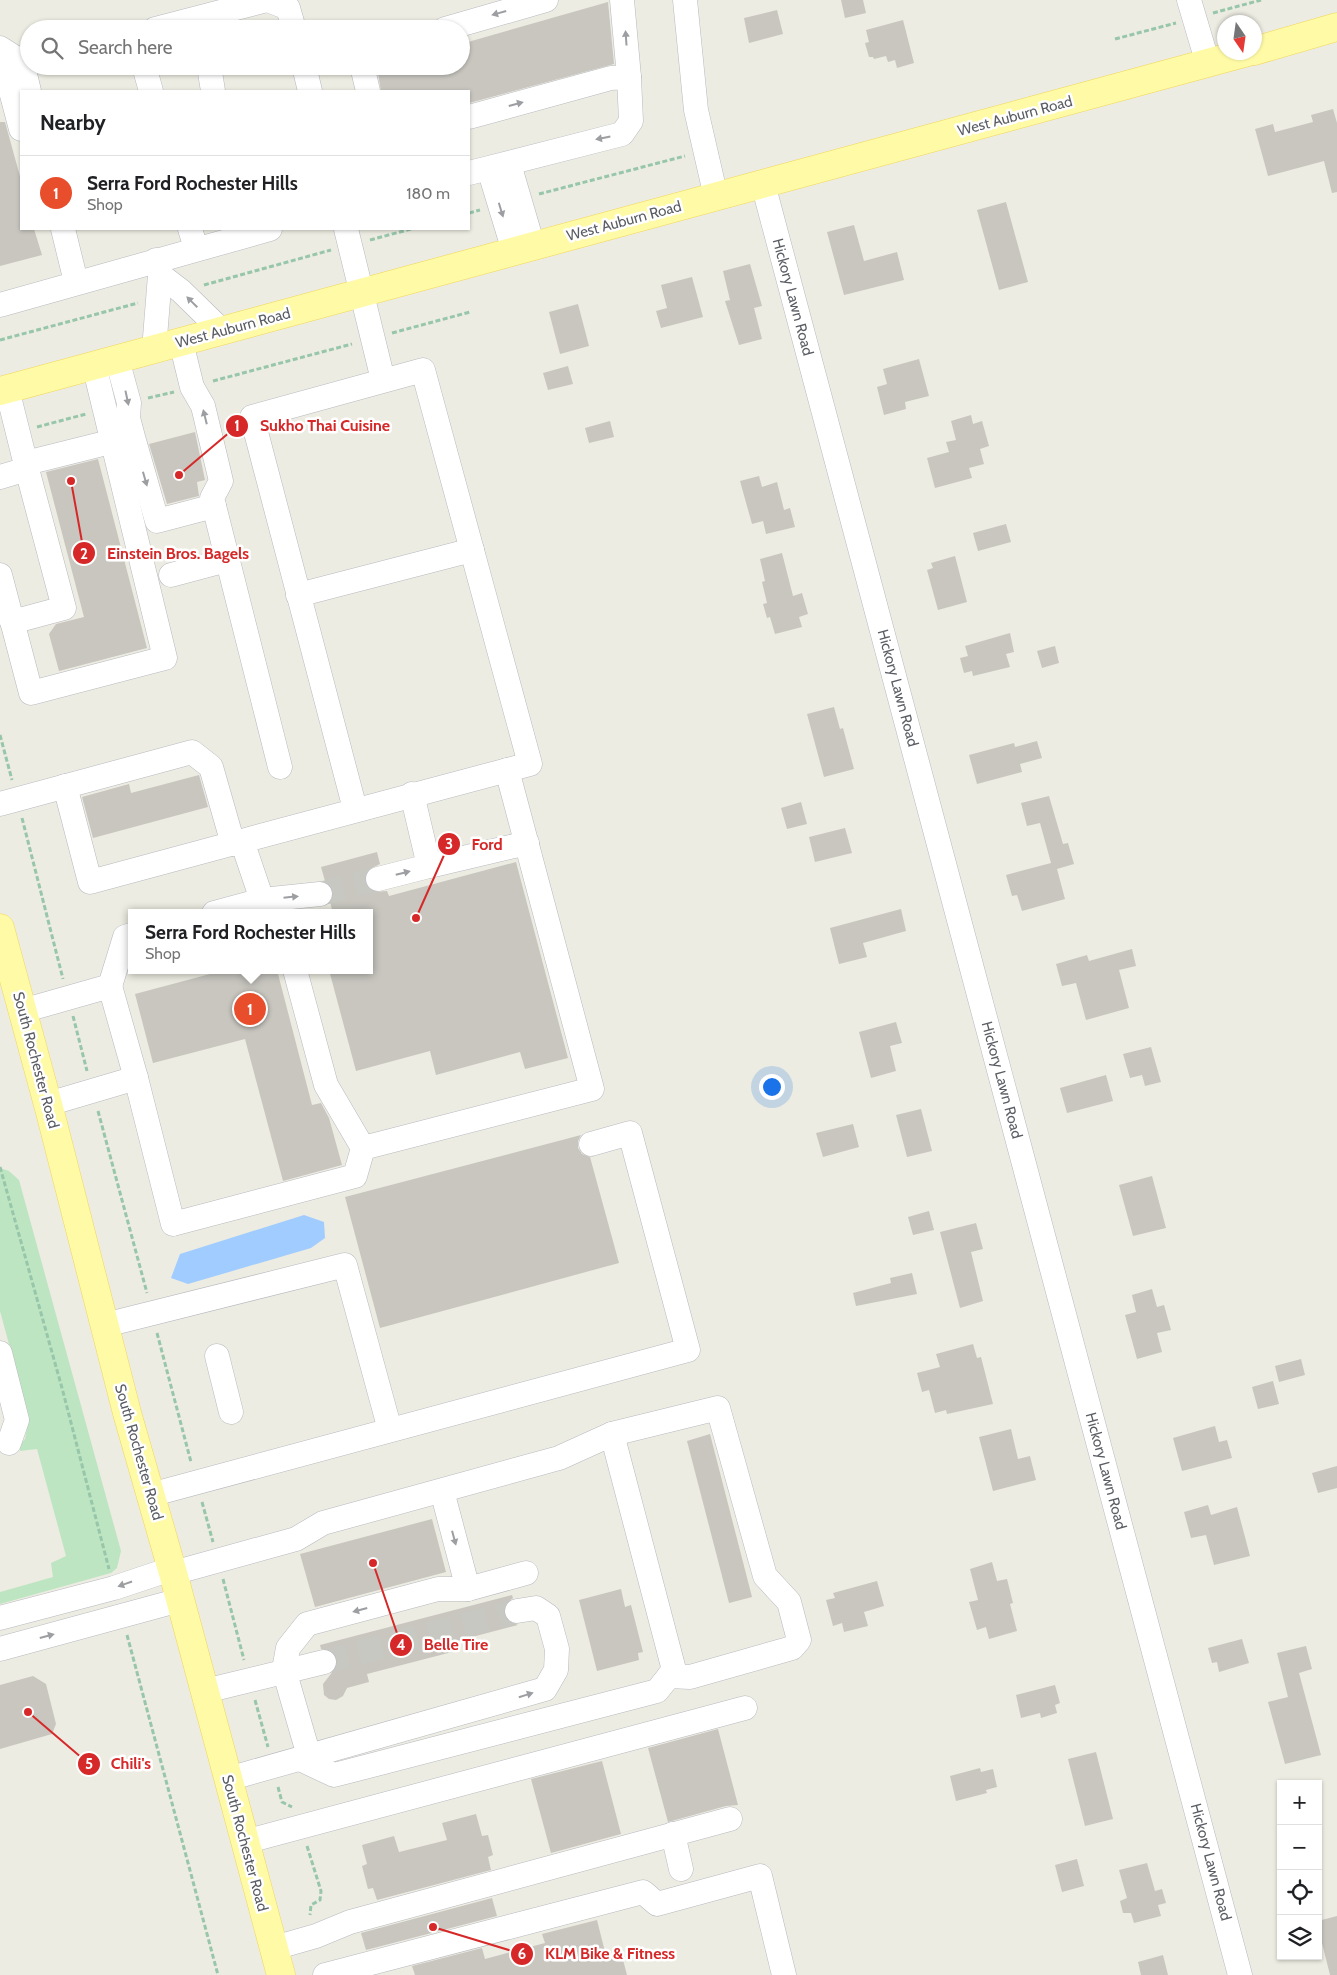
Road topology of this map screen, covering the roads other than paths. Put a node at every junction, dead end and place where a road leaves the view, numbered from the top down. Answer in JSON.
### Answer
{"nodes":[{"id":1,"x":268,"y":0,"type":"edge"},
{"id":2,"x":546,"y":0,"type":"edge"},
{"id":3,"x":622,"y":0,"type":"edge"},
{"id":4,"x":685,"y":0,"type":"edge"},
{"id":5,"x":1189,"y":0,"type":"edge"},
{"id":6,"x":208,"y":20,"type":"edge"},
{"id":7,"x":291,"y":20,"type":"edge"},
{"id":8,"x":470,"y":22,"type":"edge"},
{"id":9,"x":1337,"y":27,"type":"edge"},
{"id":10,"x":0,"y":48,"type":"edge"},
{"id":11,"x":1262,"y":49,"type":"edge"},
{"id":12,"x":1221,"y":60,"type":"edge"},
{"id":13,"x":17,"y":63,"type":"edge"},
{"id":14,"x":1208,"y":64,"type":"junction"},
{"id":15,"x":22,"y":75,"type":"edge"},
{"id":16,"x":147,"y":75,"type":"edge"},
{"id":17,"x":210,"y":75,"type":"edge"},
{"id":18,"x":306,"y":75,"type":"edge"},
{"id":19,"x":364,"y":75,"type":"edge"},
{"id":20,"x":629,"y":77,"type":"junction"},
{"id":21,"x":29,"y":90,"type":"edge"},
{"id":22,"x":151,"y":90,"type":"edge"},
{"id":23,"x":213,"y":90,"type":"edge"},
{"id":24,"x":310,"y":90,"type":"edge"},
{"id":25,"x":368,"y":90,"type":"edge"},
{"id":26,"x":470,"y":117,"type":"edge"},
{"id":27,"x":20,"y":125,"type":"edge"},
{"id":28,"x":489,"y":169,"type":"edge"},
{"id":29,"x":763,"y":184,"type":"junction"},
{"id":30,"x":716,"y":197,"type":"junction"},
{"id":31,"x":63,"y":230,"type":"edge"},
{"id":32,"x":346,"y":230,"type":"edge"},
{"id":33,"x":256,"y":231,"type":"edge"},
{"id":34,"x":193,"y":238,"type":"edge"},
{"id":35,"x":524,"y":249,"type":"junction"},
{"id":36,"x":158,"y":267,"type":"junction"},
{"id":37,"x":76,"y":282,"type":"junction"},
{"id":38,"x":363,"y":293,"type":"junction"},
{"id":39,"x":0,"y":304,"type":"edge"},
{"id":40,"x":222,"y":331,"type":"junction"},
{"id":41,"x":181,"y":342,"type":"junction"},
{"id":42,"x":154,"y":350,"type":"junction"},
{"id":43,"x":105,"y":362,"type":"junction"},
{"id":44,"x":383,"y":380,"type":"junction"},
{"id":45,"x":3,"y":390,"type":"edge"},
{"id":46,"x":122,"y":439,"type":"junction"},
{"id":47,"x":26,"y":466,"type":"junction"},
{"id":48,"x":0,"y":477,"type":"edge"},
{"id":49,"x":214,"y":506,"type":"junction"},
{"id":50,"x":472,"y":550,"type":"junction"},
{"id":51,"x":227,"y":560,"type":"junction"},
{"id":52,"x":0,"y":575,"type":"edge"},
{"id":53,"x":171,"y":575,"type":"dead end"},
{"id":54,"x":298,"y":595,"type":"junction"},
{"id":55,"x":8,"y":619,"type":"edge"},
{"id":56,"x":280,"y":767,"type":"dead end"},
{"id":57,"x":507,"y":770,"type":"junction"},
{"id":58,"x":65,"y":786,"type":"junction"},
{"id":59,"x":412,"y":794,"type":"junction"},
{"id":60,"x":8,"y":801,"type":"edge"},
{"id":61,"x":355,"y":809,"type":"junction"},
{"id":62,"x":238,"y":843,"type":"junction"},
{"id":63,"x":527,"y":843,"type":"junction"},
{"id":64,"x":429,"y":866,"type":"junction"},
{"id":65,"x":378,"y":880,"type":"tunnel mouth"},
{"id":66,"x":320,"y":894,"type":"tunnel mouth"},
{"id":67,"x":266,"y":906,"type":"edge"},
{"id":68,"x":244,"y":909,"type":"edge"},
{"id":69,"x":0,"y":928,"type":"edge"},
{"id":70,"x":128,"y":936,"type":"edge"},
{"id":71,"x":296,"y":974,"type":"edge"},
{"id":72,"x":110,"y":986,"type":"junction"},
{"id":73,"x":22,"y":1010,"type":"junction"},
{"id":74,"x":136,"y":1078,"type":"junction"},
{"id":75,"x":48,"y":1104,"type":"junction"},
{"id":76,"x":591,"y":1144,"type":"dead end"},
{"id":77,"x":364,"y":1148,"type":"junction"},
{"id":78,"x":105,"y":1325,"type":"junction"},
{"id":79,"x":0,"y":1353,"type":"edge"},
{"id":80,"x":217,"y":1356,"type":"dead end"},
{"id":81,"x":232,"y":1412,"type":"dead end"},
{"id":82,"x":390,"y":1430,"type":"junction"},
{"id":83,"x":612,"y":1434,"type":"junction"},
{"id":84,"x":9,"y":1443,"type":"dead end"},
{"id":85,"x":442,"y":1491,"type":"junction"},
{"id":86,"x":150,"y":1495,"type":"junction"},
{"id":87,"x":172,"y":1571,"type":"junction"},
{"id":88,"x":468,"y":1588,"type":"junction"},
{"id":89,"x":180,"y":1600,"type":"junction"},
{"id":90,"x":0,"y":1618,"type":"edge"},
{"id":91,"x":0,"y":1649,"type":"edge"},
{"id":92,"x":324,"y":1662,"type":"tunnel mouth"},
{"id":93,"x":284,"y":1670,"type":"junction"},
{"id":94,"x":669,"y":1676,"type":"junction"},
{"id":95,"x":204,"y":1691,"type":"junction"},
{"id":96,"x":745,"y":1708,"type":"dead end"},
{"id":97,"x":305,"y":1758,"type":"junction"},
{"id":98,"x":228,"y":1779,"type":"junction"},
{"id":99,"x":730,"y":1819,"type":"dead end"},
{"id":100,"x":673,"y":1834,"type":"junction"},
{"id":101,"x":244,"y":1842,"type":"junction"},
{"id":102,"x":681,"y":1869,"type":"dead end"},
{"id":103,"x":274,"y":1948,"type":"junction"},
{"id":104,"x":386,"y":1967,"type":"edge"},
{"id":105,"x":281,"y":1975,"type":"edge"},
{"id":106,"x":325,"y":1975,"type":"edge"},
{"id":107,"x":784,"y":1975,"type":"edge"},
{"id":108,"x":1240,"y":1975,"type":"edge"}],
"edges":[{"from":1,"to":6,"type":"street"},
{"from":1,"to":7,"type":"street"},
{"from":2,"to":8,"type":"street","one_way":true},
{"from":20,"to":3,"type":"street","one_way":true},
{"from":4,"to":30,"type":"street"},
{"from":5,"to":14,"type":"street"},
{"from":9,"to":11,"type":"main road"},
{"from":10,"to":13,"type":"street"},
{"from":12,"to":14,"type":"main road","name":"West Auburn Road"},
{"from":13,"to":27,"type":"street"},
{"from":14,"to":29,"type":"main road","name":"West Auburn Road"},
{"from":15,"to":21,"type":"street"},
{"from":16,"to":22,"type":"street"},
{"from":17,"to":23,"type":"street"},
{"from":18,"to":24,"type":"street"},
{"from":19,"to":25,"type":"street"},
{"from":26,"to":20,"type":"street","one_way":true},
{"from":20,"to":28,"type":"street","one_way":true},
{"from":28,"to":35,"type":"street"},
{"from":29,"to":30,"type":"main road","name":"West Auburn Road"},
{"from":29,"to":108,"type":"street","name":"Hickory Lawn Road"},
{"from":30,"to":35,"type":"main road","name":"West Auburn Road"},
{"from":31,"to":37,"type":"street"},
{"from":32,"to":38,"type":"street"},
{"from":33,"to":34,"type":"street"},
{"from":34,"to":36,"type":"street"},
{"from":35,"to":38,"type":"main road","name":"West Auburn Road"},
{"from":36,"to":37,"type":"street"},
{"from":40,"to":36,"type":"street","one_way":true},
{"from":36,"to":42,"type":"street"},
{"from":37,"to":39,"type":"street"},
{"from":38,"to":40,"type":"main road","name":"West Auburn Road"},
{"from":38,"to":44,"type":"street"},
{"from":40,"to":41,"type":"main road","name":"West Auburn Road"},
{"from":41,"to":42,"type":"main road","name":"West Auburn Road"},
{"from":49,"to":41,"type":"street","one_way":true},
{"from":42,"to":43,"type":"main road","name":"West Auburn Road"},
{"from":43,"to":45,"type":"main road","name":"West Auburn Road"},
{"from":43,"to":46,"type":"street"},
{"from":43,"to":46,"type":"street","one_way":true},
{"from":44,"to":50,"type":"street"},
{"from":44,"to":54,"type":"street"},
{"from":45,"to":47,"type":"street"},
{"from":46,"to":47,"type":"street"},
{"from":46,"to":49,"type":"street","one_way":true},
{"from":46,"to":55,"type":"street"},
{"from":47,"to":48,"type":"street"},
{"from":47,"to":55,"type":"street"},
{"from":49,"to":51,"type":"street"},
{"from":50,"to":54,"type":"street"},
{"from":50,"to":57,"type":"street"},
{"from":51,"to":53,"type":"street"},
{"from":51,"to":56,"type":"street"},
{"from":52,"to":55,"type":"street"},
{"from":54,"to":61,"type":"street"},
{"from":57,"to":59,"type":"street"},
{"from":57,"to":63,"type":"street"},
{"from":58,"to":60,"type":"street"},
{"from":58,"to":62,"type":"street"},
{"from":58,"to":62,"type":"street"},
{"from":59,"to":61,"type":"street"},
{"from":59,"to":64,"type":"street"},
{"from":61,"to":62,"type":"street"},
{"from":62,"to":67,"type":"street"},
{"from":63,"to":64,"type":"street"},
{"from":63,"to":77,"type":"street"},
{"from":65,"to":64,"type":"street","one_way":true},
{"from":67,"to":66,"type":"street","one_way":true},
{"from":67,"to":68,"type":"street"},
{"from":69,"to":73,"type":"main road","name":"South Rochester Road"},
{"from":70,"to":72,"type":"street"},
{"from":71,"to":77,"type":"street"},
{"from":72,"to":73,"type":"street"},
{"from":72,"to":74,"type":"street"},
{"from":73,"to":75,"type":"main road","name":"South Rochester Road"},
{"from":74,"to":75,"type":"street"},
{"from":74,"to":77,"type":"street"},
{"from":75,"to":78,"type":"main road","name":"South Rochester Road"},
{"from":76,"to":82,"type":"street"},
{"from":78,"to":82,"type":"street"},
{"from":78,"to":86,"type":"main road","name":"South Rochester Road"},
{"from":79,"to":84,"type":"street"},
{"from":80,"to":81,"type":"street"},
{"from":82,"to":86,"type":"street"},
{"from":83,"to":85,"type":"street"},
{"from":83,"to":94,"type":"street"},
{"from":83,"to":94,"type":"street"},
{"from":85,"to":87,"type":"street"},
{"from":85,"to":88,"type":"street","one_way":true},
{"from":86,"to":87,"type":"main road","name":"South Rochester Road"},
{"from":87,"to":89,"type":"main road","name":"South Rochester Road"},
{"from":87,"to":90,"type":"street","one_way":true},
{"from":88,"to":93,"type":"street","one_way":true},
{"from":97,"to":88,"type":"street","one_way":true},
{"from":91,"to":89,"type":"street","one_way":true},
{"from":89,"to":95,"type":"main road","name":"South Rochester Road"},
{"from":92,"to":93,"type":"street"},
{"from":93,"to":95,"type":"street"},
{"from":93,"to":97,"type":"street"},
{"from":94,"to":97,"type":"street"},
{"from":95,"to":98,"type":"main road","name":"South Rochester Road"},
{"from":96,"to":101,"type":"street"},
{"from":97,"to":98,"type":"street"},
{"from":98,"to":101,"type":"main road","name":"South Rochester Road"},
{"from":99,"to":100,"type":"street"},
{"from":100,"to":102,"type":"street"},
{"from":100,"to":103,"type":"street"},
{"from":101,"to":103,"type":"main road","name":"South Rochester Road"},
{"from":103,"to":105,"type":"main road","name":"South Rochester Road"},
{"from":104,"to":106,"type":"street"},
{"from":104,"to":107,"type":"street"}]}
